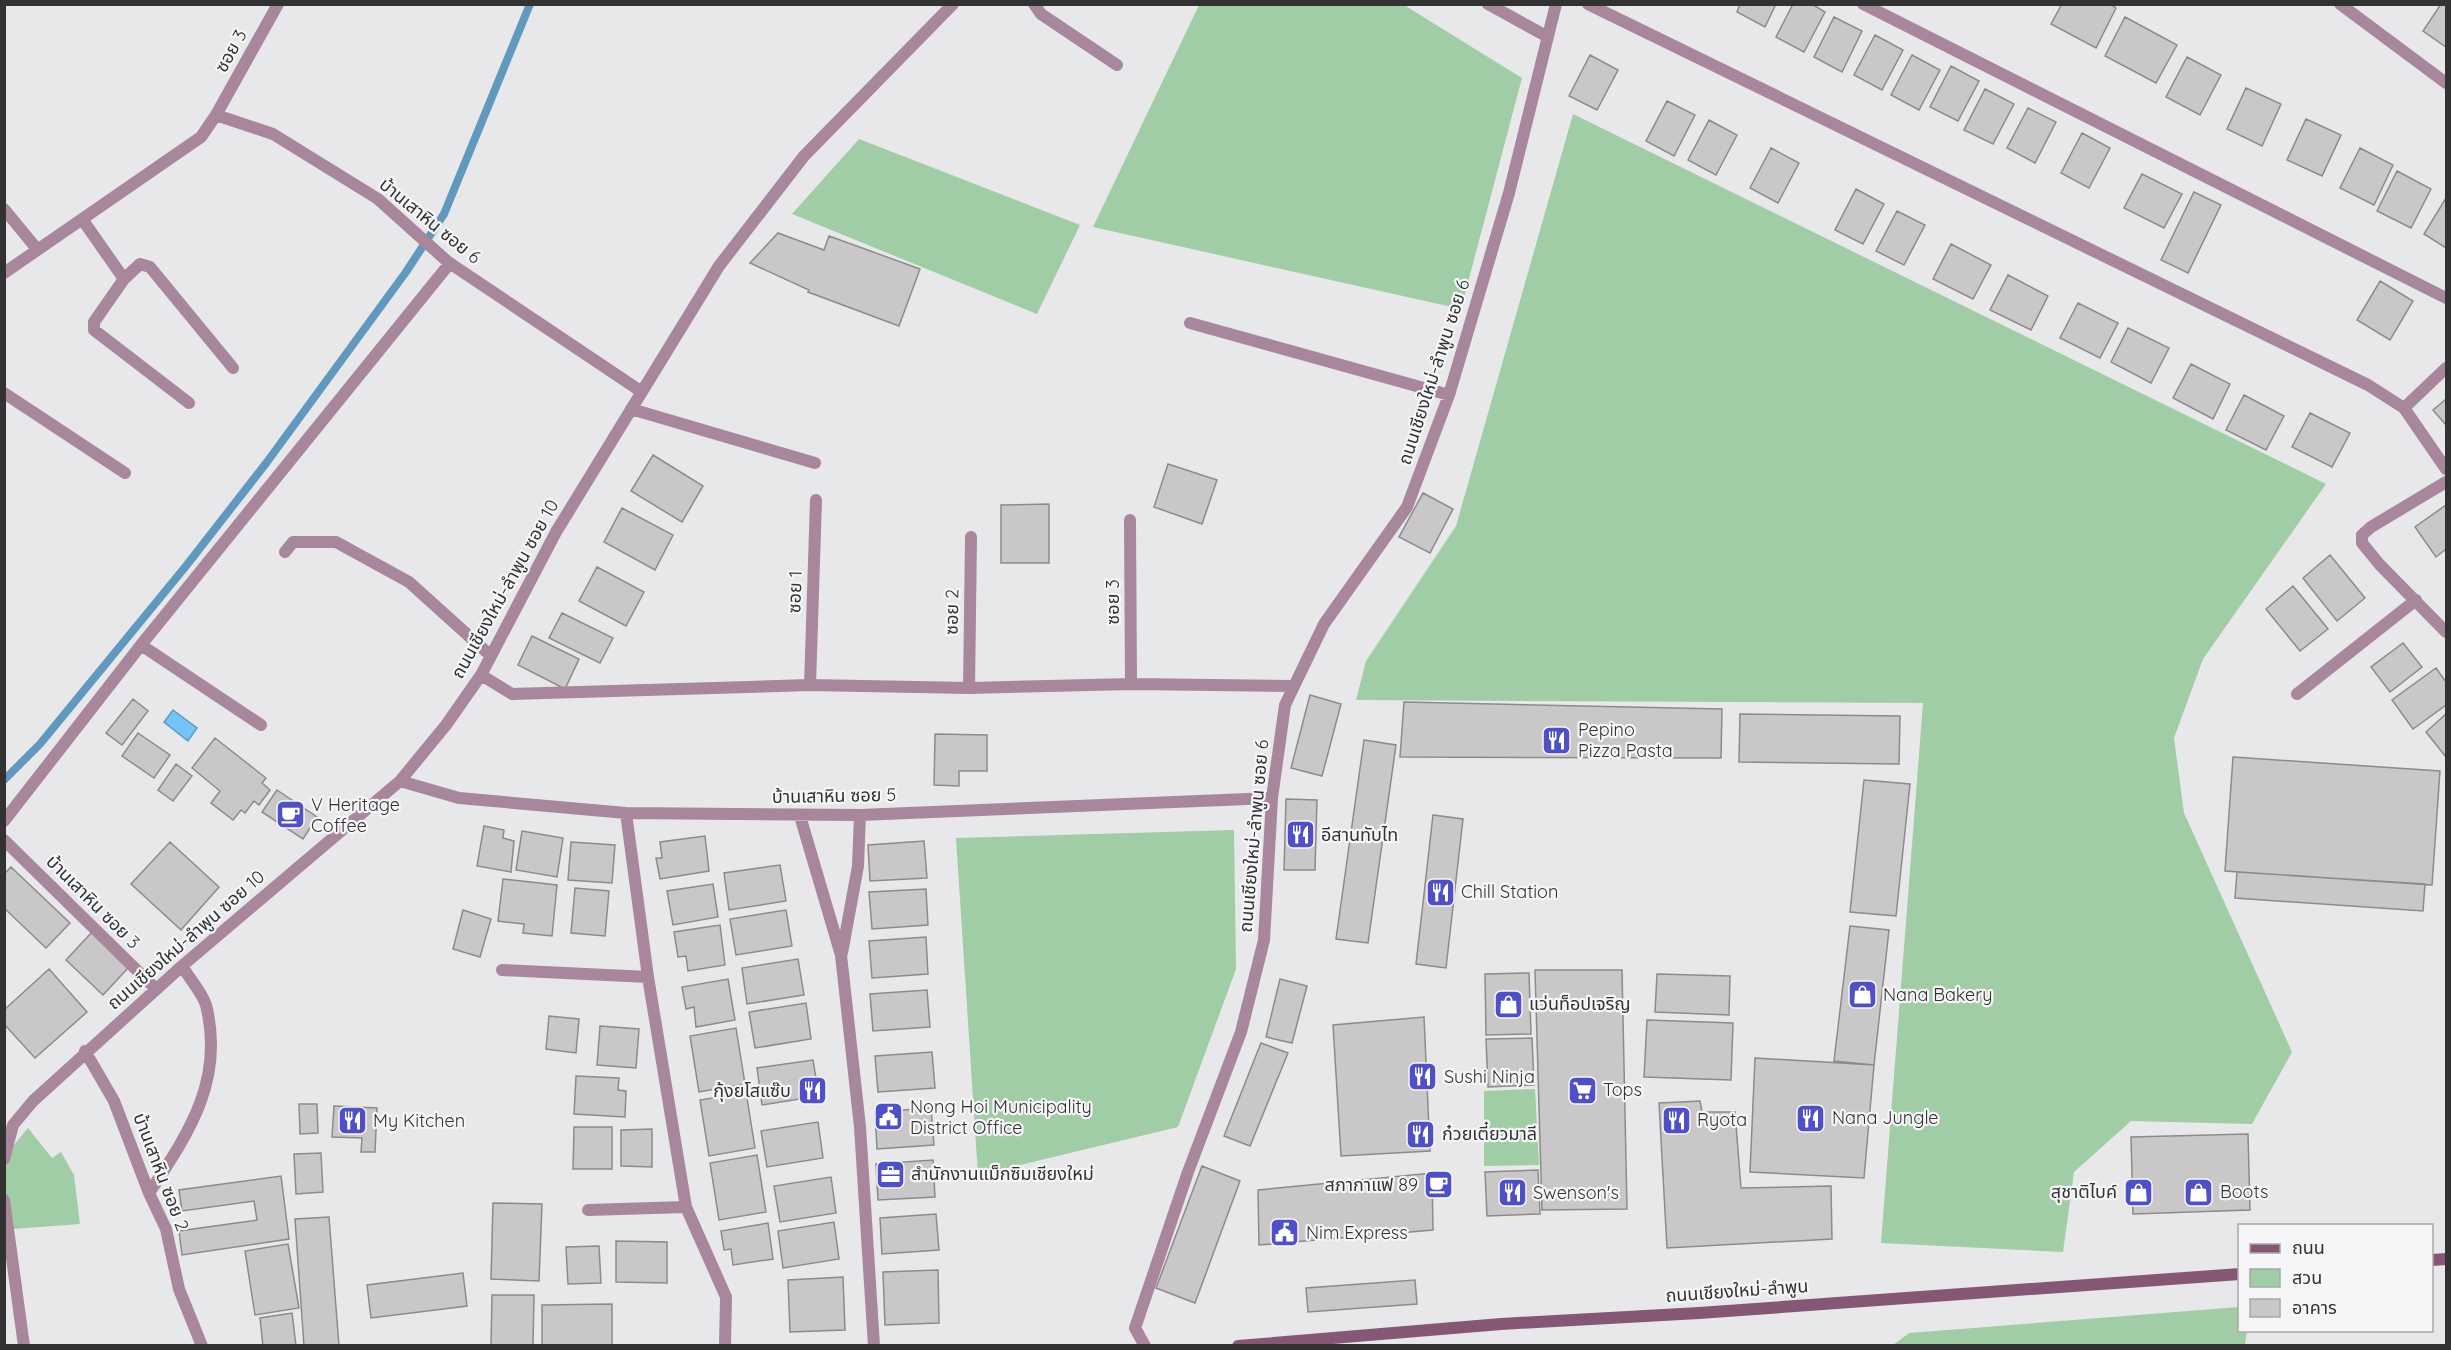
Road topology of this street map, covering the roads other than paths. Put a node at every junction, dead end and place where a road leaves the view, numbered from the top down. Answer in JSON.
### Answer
{"nodes":[{"id":1,"x":278,"y":4,"type":"edge"},
{"id":2,"x":953,"y":4,"type":"edge"},
{"id":3,"x":1034,"y":4,"type":"edge"},
{"id":4,"x":1488,"y":4,"type":"edge"},
{"id":5,"x":1556,"y":4,"type":"edge"},
{"id":6,"x":1588,"y":4,"type":"edge"},
{"id":7,"x":1863,"y":4,"type":"edge"},
{"id":8,"x":2340,"y":4,"type":"edge"},
{"id":9,"x":1548,"y":37,"type":"junction"},
{"id":10,"x":1117,"y":65,"type":"dead end"},
{"id":11,"x":2446,"y":83,"type":"edge"},
{"id":12,"x":216,"y":115,"type":"junction"},
{"id":13,"x":4,"y":209,"type":"edge"},
{"id":14,"x":82,"y":219,"type":"junction"},
{"id":15,"x":37,"y":249,"type":"junction"},
{"id":16,"x":449,"y":263,"type":"junction"},
{"id":17,"x":4,"y":273,"type":"edge"},
{"id":18,"x":124,"y":279,"type":"junction"},
{"id":19,"x":2446,"y":298,"type":"edge"},
{"id":20,"x":1190,"y":323,"type":"dead end"},
{"id":21,"x":233,"y":368,"type":"dead end"},
{"id":22,"x":2446,"y":368,"type":"edge"},
{"id":23,"x":642,"y":392,"type":"junction"},
{"id":24,"x":4,"y":393,"type":"edge"},
{"id":25,"x":1449,"y":395,"type":"junction"},
{"id":26,"x":189,"y":403,"type":"dead end"},
{"id":27,"x":2404,"y":408,"type":"junction"},
{"id":28,"x":631,"y":409,"type":"junction"},
{"id":29,"x":815,"y":463,"type":"dead end"},
{"id":30,"x":2446,"y":469,"type":"edge"},
{"id":31,"x":125,"y":473,"type":"dead end"},
{"id":32,"x":2446,"y":482,"type":"edge"},
{"id":33,"x":816,"y":500,"type":"dead end"},
{"id":34,"x":1130,"y":520,"type":"dead end"},
{"id":35,"x":971,"y":537,"type":"dead end"},
{"id":36,"x":285,"y":552,"type":"dead end"},
{"id":37,"x":2416,"y":600,"type":"junction"},
{"id":38,"x":2446,"y":632,"type":"edge"},
{"id":39,"x":141,"y":645,"type":"junction"},
{"id":40,"x":491,"y":656,"type":"junction"},
{"id":41,"x":481,"y":675,"type":"junction"},
{"id":42,"x":1131,"y":684,"type":"junction"},
{"id":43,"x":810,"y":685,"type":"junction"},
{"id":44,"x":1293,"y":686,"type":"junction"},
{"id":45,"x":969,"y":688,"type":"junction"},
{"id":46,"x":2297,"y":694,"type":"dead end"},
{"id":47,"x":261,"y":725,"type":"dead end"},
{"id":48,"x":400,"y":782,"type":"junction"},
{"id":49,"x":1272,"y":798,"type":"junction"},
{"id":50,"x":626,"y":813,"type":"junction"},
{"id":51,"x":860,"y":815,"type":"junction"},
{"id":52,"x":800,"y":816,"type":"junction"},
{"id":53,"x":4,"y":820,"type":"edge"},
{"id":54,"x":4,"y":840,"type":"edge"},
{"id":55,"x":842,"y":955,"type":"junction"},
{"id":56,"x":182,"y":966,"type":"junction"},
{"id":57,"x":502,"y":970,"type":"dead end"},
{"id":58,"x":648,"y":977,"type":"junction"},
{"id":59,"x":156,"y":989,"type":"junction"},
{"id":60,"x":85,"y":1052,"type":"junction"},
{"id":61,"x":9,"y":1122,"type":"edge"},
{"id":62,"x":6,"y":1142,"type":"edge"},
{"id":63,"x":4,"y":1160,"type":"edge"},
{"id":64,"x":148,"y":1193,"type":"junction"},
{"id":65,"x":4,"y":1200,"type":"edge"},
{"id":66,"x":686,"y":1207,"type":"junction"},
{"id":67,"x":588,"y":1210,"type":"dead end"},
{"id":68,"x":2238,"y":1274,"type":"edge"},
{"id":69,"x":24,"y":1346,"type":"edge"},
{"id":70,"x":202,"y":1346,"type":"edge"},
{"id":71,"x":726,"y":1346,"type":"edge"},
{"id":72,"x":874,"y":1346,"type":"edge"},
{"id":73,"x":1145,"y":1346,"type":"edge"},
{"id":74,"x":1238,"y":1346,"type":"edge"}],
"edges":[{"from":1,"to":12,"type":"street","name":"ซอย 3"},
{"from":2,"to":23,"type":"street","name":"ถนนเชียงใหม่-ลำพูน ซอย 10"},
{"from":3,"to":10,"type":"street"},
{"from":4,"to":9,"type":"street"},
{"from":5,"to":9,"type":"street","name":"ถนนเชียงใหม่-ลำพูน ซอย 6"},
{"from":6,"to":27,"type":"street"},
{"from":7,"to":19,"type":"street"},
{"from":8,"to":11,"type":"street"},
{"from":9,"to":25,"type":"street","name":"ถนนเชียงใหม่-ลำพูน ซอย 6"},
{"from":12,"to":14,"type":"street","name":"ซอย 3"},
{"from":12,"to":16,"type":"street","name":"บ้านเสาหิน ซอย 6"},
{"from":13,"to":15,"type":"street"},
{"from":14,"to":15,"type":"street","name":"ซอย 3"},
{"from":14,"to":18,"type":"street"},
{"from":15,"to":17,"type":"street","name":"ซอย 3"},
{"from":16,"to":23,"type":"street","name":"บ้านเสาหิน ซอย 6"},
{"from":16,"to":39,"type":"street"},
{"from":18,"to":21,"type":"street"},
{"from":18,"to":26,"type":"street"},
{"from":20,"to":25,"type":"street"},
{"from":22,"to":27,"type":"street"},
{"from":23,"to":28,"type":"street","name":"ถนนเชียงใหม่-ลำพูน ซอย 10"},
{"from":24,"to":31,"type":"street"},
{"from":25,"to":44,"type":"street","name":"ถนนเชียงใหม่-ลำพูน ซอย 6"},
{"from":27,"to":30,"type":"street"},
{"from":28,"to":29,"type":"street"},
{"from":28,"to":40,"type":"street","name":"ถนนเชียงใหม่-ลำพูน ซอย 10"},
{"from":32,"to":37,"type":"street"},
{"from":33,"to":43,"type":"street","name":"ซอย 1"},
{"from":34,"to":42,"type":"street","name":"ซอย 3"},
{"from":35,"to":45,"type":"street","name":"ซอย 2"},
{"from":36,"to":40,"type":"street"},
{"from":37,"to":38,"type":"street"},
{"from":37,"to":46,"type":"street"},
{"from":39,"to":47,"type":"street"},
{"from":39,"to":53,"type":"street"},
{"from":40,"to":41,"type":"street","name":"ถนนเชียงใหม่-ลำพูน ซอย 10"},
{"from":41,"to":43,"type":"street"},
{"from":41,"to":48,"type":"street","name":"ถนนเชียงใหม่-ลำพูน ซอย 10"},
{"from":42,"to":44,"type":"street"},
{"from":42,"to":45,"type":"street"},
{"from":43,"to":45,"type":"street"},
{"from":44,"to":49,"type":"street","name":"ถนนเชียงใหม่-ลำพูน ซอย 6"},
{"from":48,"to":50,"type":"street","name":"บ้านเสาหิน ซอย 5"},
{"from":48,"to":56,"type":"street","name":"ถนนเชียงใหม่-ลำพูน ซอย 10"},
{"from":49,"to":51,"type":"street","name":"บ้านเสาหิน ซอย 5"},
{"from":49,"to":73,"type":"street","name":"ถนนเชียงใหม่-ลำพูน ซอย 6"},
{"from":50,"to":52,"type":"street","name":"บ้านเสาหิน ซอย 5"},
{"from":50,"to":58,"type":"street"},
{"from":51,"to":52,"type":"street","name":"บ้านเสาหิน ซอย 5"},
{"from":51,"to":55,"type":"street"},
{"from":52,"to":55,"type":"street"},
{"from":54,"to":59,"type":"street","name":"บ้านเสาหิน ซอย 3"},
{"from":55,"to":72,"type":"street"},
{"from":56,"to":59,"type":"street","name":"ถนนเชียงใหม่-ลำพูน ซอย 10"},
{"from":56,"to":64,"type":"street"},
{"from":57,"to":58,"type":"street"},
{"from":58,"to":66,"type":"street"},
{"from":59,"to":60,"type":"street","name":"ถนนเชียงใหม่-ลำพูน ซอย 10"},
{"from":60,"to":61,"type":"street","name":"ถนนเชียงใหม่-ลำพูน ซอย 10"},
{"from":60,"to":64,"type":"street","name":"บ้านเสาหิน ซอย 2"},
{"from":61,"to":62,"type":"street","name":"ถนนเชียงใหม่-ลำพูน ซอย 10"},
{"from":62,"to":63,"type":"street","name":"ถนนเชียงใหม่-ลำพูน ซอย 10"},
{"from":64,"to":70,"type":"street","name":"บ้านเสาหิน ซอย 2"},
{"from":65,"to":69,"type":"street"},
{"from":66,"to":67,"type":"street"},
{"from":66,"to":71,"type":"street"},
{"from":68,"to":74,"type":"main road","name":"ถนนเชียงใหม่-ลำพูน"}]}
